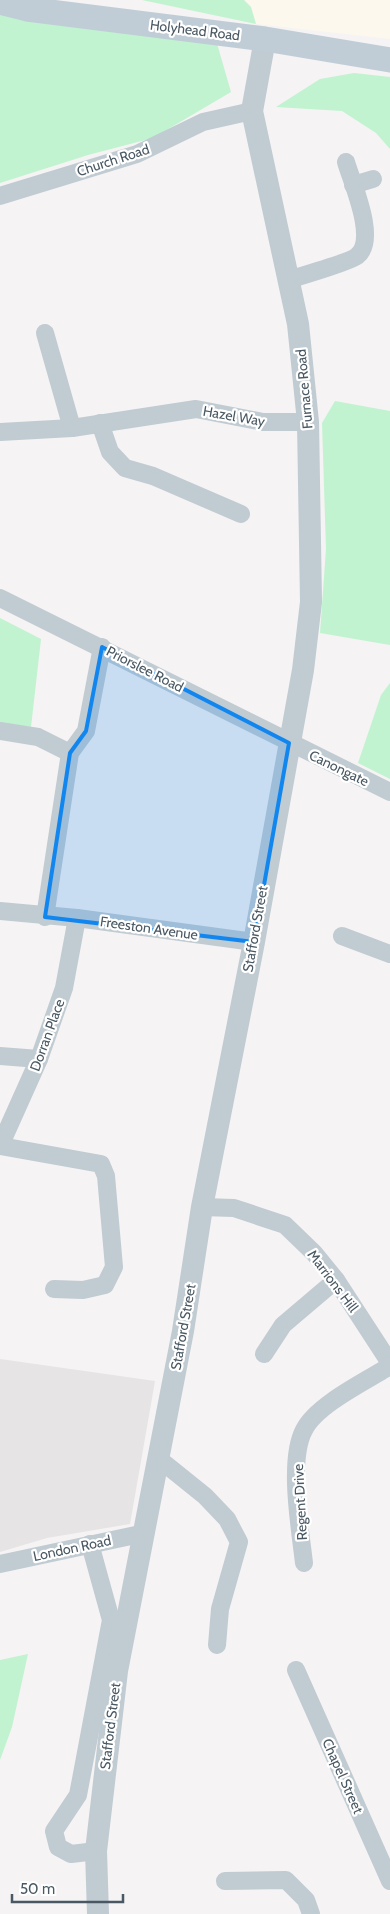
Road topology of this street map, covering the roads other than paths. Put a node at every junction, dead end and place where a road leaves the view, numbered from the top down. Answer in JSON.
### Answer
{"nodes":[{"id":1,"x":0,"y":2,"type":"edge"},
{"id":2,"x":265,"y":39,"type":"junction"},
{"id":3,"x":390,"y":60,"type":"edge"},
{"id":4,"x":252,"y":111,"type":"junction"},
{"id":5,"x":346,"y":162,"type":"dead end"},
{"id":6,"x":373,"y":179,"type":"dead end"},
{"id":7,"x":353,"y":185,"type":"junction"},
{"id":8,"x":0,"y":196,"type":"edge"},
{"id":9,"x":288,"y":280,"type":"junction"},
{"id":10,"x":45,"y":333,"type":"dead end"},
{"id":11,"x":308,"y":422,"type":"junction"},
{"id":12,"x":100,"y":423,"type":"junction"},
{"id":13,"x":72,"y":428,"type":"junction"},
{"id":14,"x":0,"y":432,"type":"edge"},
{"id":15,"x":241,"y":514,"type":"dead end"},
{"id":16,"x":0,"y":598,"type":"edge"},
{"id":17,"x":102,"y":647,"type":"junction"},
{"id":18,"x":0,"y":731,"type":"edge"},
{"id":19,"x":289,"y":743,"type":"junction"},
{"id":20,"x":70,"y":753,"type":"junction"},
{"id":21,"x":390,"y":792,"type":"edge"},
{"id":22,"x":0,"y":911,"type":"edge"},
{"id":23,"x":45,"y":917,"type":"junction"},
{"id":24,"x":77,"y":918,"type":"junction"},
{"id":25,"x":342,"y":936,"type":"dead end"},
{"id":26,"x":254,"y":942,"type":"junction"},
{"id":27,"x":390,"y":954,"type":"edge"},
{"id":28,"x":0,"y":1056,"type":"edge"},
{"id":29,"x":39,"y":1059,"type":"junction"},
{"id":30,"x":0,"y":1146,"type":"edge"},
{"id":31,"x":202,"y":1207,"type":"junction"},
{"id":32,"x":336,"y":1280,"type":"junction"},
{"id":33,"x":54,"y":1289,"type":"dead end"},
{"id":34,"x":264,"y":1354,"type":"dead end"},
{"id":35,"x":390,"y":1364,"type":"edge"},
{"id":36,"x":159,"y":1459,"type":"junction"},
{"id":37,"x":145,"y":1533,"type":"junction"},
{"id":38,"x":90,"y":1544,"type":"junction"},
{"id":39,"x":304,"y":1563,"type":"dead end"},
{"id":40,"x":0,"y":1564,"type":"edge"},
{"id":41,"x":217,"y":1645,"type":"dead end"},
{"id":42,"x":296,"y":1670,"type":"dead end"},
{"id":43,"x":96,"y":1851,"type":"junction"},
{"id":44,"x":390,"y":1881,"type":"edge"},
{"id":45,"x":225,"y":1882,"type":"dead end"},
{"id":46,"x":98,"y":1914,"type":"edge"},
{"id":47,"x":311,"y":1914,"type":"edge"}],
"edges":[{"from":1,"to":2,"type":"main road","name":"Holyhead Road"},
{"from":2,"to":3,"type":"main road","name":"Holyhead Road"},
{"from":2,"to":4,"type":"street","name":"Furnace Road"},
{"from":4,"to":8,"type":"street","name":"Church Road"},
{"from":4,"to":9,"type":"street","name":"Furnace Road"},
{"from":5,"to":7,"type":"street"},
{"from":6,"to":7,"type":"street"},
{"from":7,"to":9,"type":"street"},
{"from":9,"to":11,"type":"street","name":"Furnace Road"},
{"from":10,"to":13,"type":"street"},
{"from":11,"to":12,"type":"street","name":"Hazel Way"},
{"from":11,"to":19,"type":"street","name":"Furnace Road"},
{"from":12,"to":13,"type":"street","name":"Hazel Way"},
{"from":12,"to":15,"type":"street"},
{"from":13,"to":14,"type":"street","name":"Hazel Way"},
{"from":16,"to":17,"type":"street","name":"Priorslee Road"},
{"from":17,"to":19,"type":"street","name":"Priorslee Road"},
{"from":17,"to":20,"type":"street"},
{"from":18,"to":20,"type":"street"},
{"from":19,"to":21,"type":"street","name":"Canongate"},
{"from":19,"to":26,"type":"street","name":"Stafford Street"},
{"from":20,"to":23,"type":"street"},
{"from":22,"to":23,"type":"street","name":"Freeston Avenue"},
{"from":23,"to":24,"type":"street","name":"Freeston Avenue"},
{"from":24,"to":26,"type":"street","name":"Freeston Avenue"},
{"from":24,"to":29,"type":"street","name":"Dorran Place"},
{"from":25,"to":27,"type":"street"},
{"from":26,"to":31,"type":"street","name":"Stafford Street"},
{"from":28,"to":29,"type":"street"},
{"from":29,"to":30,"type":"street","name":"Dorran Place"},
{"from":30,"to":33,"type":"street"},
{"from":31,"to":32,"type":"street","name":"Marrions Hill"},
{"from":31,"to":36,"type":"street","name":"Stafford Street"},
{"from":32,"to":34,"type":"street"},
{"from":32,"to":35,"type":"street","name":"Marrions Hill"},
{"from":35,"to":39,"type":"street","name":"Regent Drive"},
{"from":36,"to":37,"type":"street","name":"Stafford Street"},
{"from":36,"to":41,"type":"street"},
{"from":37,"to":38,"type":"street","name":"London Road"},
{"from":37,"to":43,"type":"street","name":"Stafford Street"},
{"from":38,"to":40,"type":"street","name":"London Road"},
{"from":38,"to":43,"type":"street"},
{"from":42,"to":44,"type":"street","name":"Chapel Street"},
{"from":43,"to":46,"type":"street","name":"Stafford Street"},
{"from":45,"to":47,"type":"street"}]}
